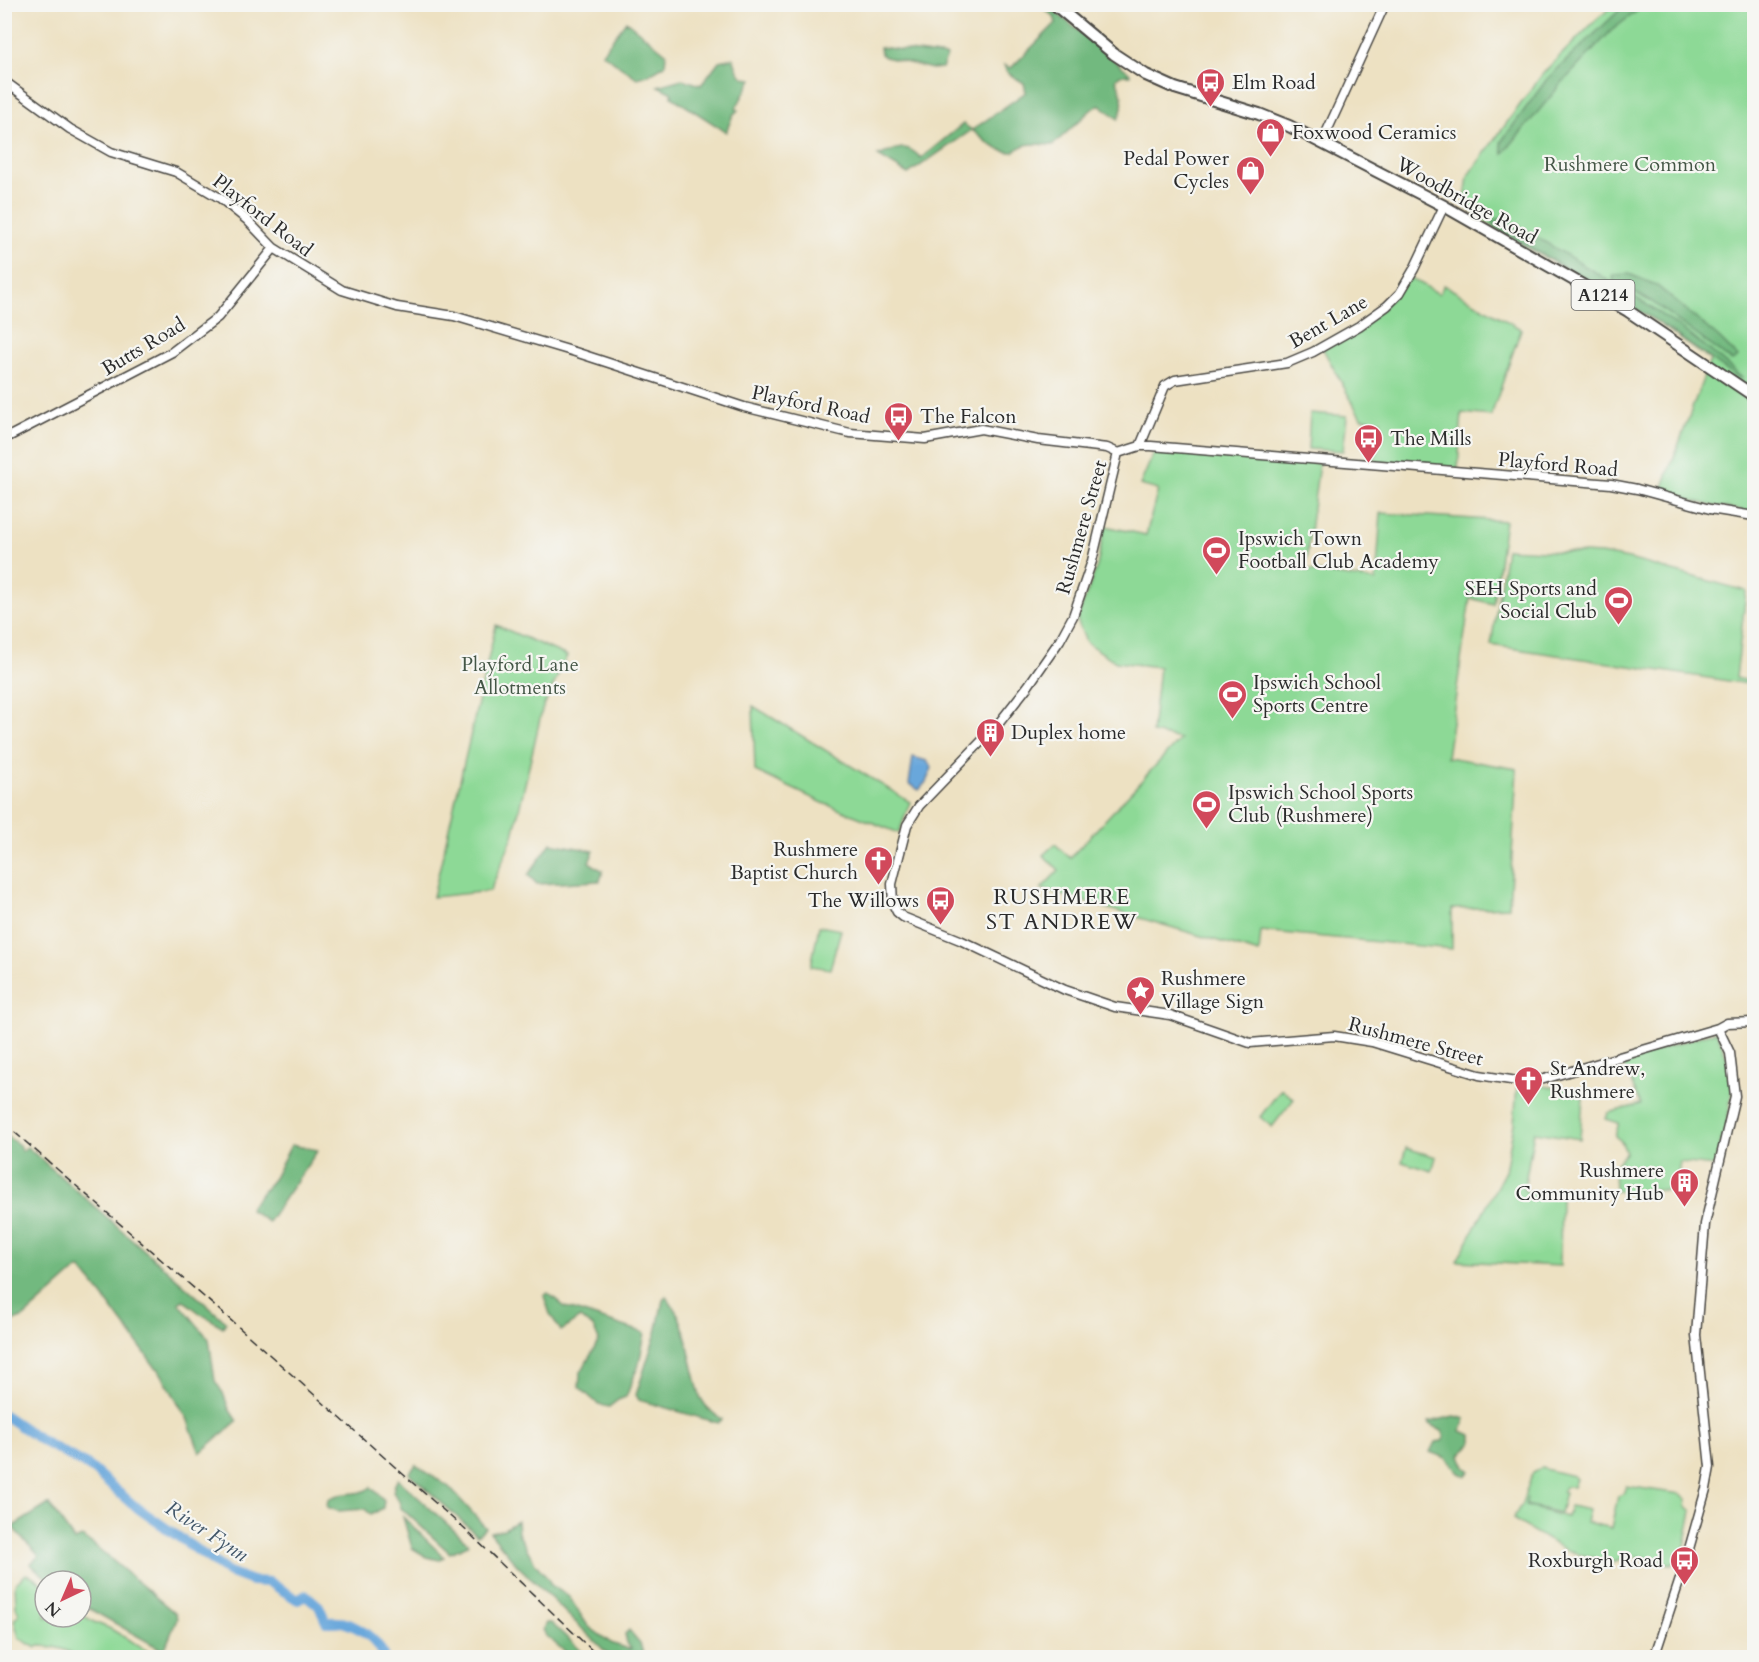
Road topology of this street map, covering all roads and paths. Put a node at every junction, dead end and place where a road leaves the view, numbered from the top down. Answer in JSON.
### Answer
{"nodes":[{"id":1,"x":1054,"y":4,"type":"edge"},
{"id":2,"x":1385,"y":4,"type":"edge"},
{"id":3,"x":4,"y":81,"type":"edge"},
{"id":4,"x":1322,"y":142,"type":"junction"},
{"id":5,"x":1444,"y":206,"type":"junction"},
{"id":6,"x":274,"y":248,"type":"junction"},
{"id":7,"x":1755,"y":396,"type":"edge"},
{"id":8,"x":4,"y":439,"type":"edge"},
{"id":9,"x":1140,"y":446,"type":"junction"},
{"id":10,"x":1118,"y":453,"type":"junction"},
{"id":11,"x":1755,"y":516,"type":"edge"},
{"id":12,"x":1755,"y":1022,"type":"edge"},
{"id":13,"x":1718,"y":1028,"type":"junction"},
{"id":14,"x":1654,"y":1658,"type":"edge"}],
"edges":[{"from":1,"to":4,"type":"main road","name":"Woodbridge Road","number":"A1214"},
{"from":2,"to":4,"type":"street"},
{"from":3,"to":6,"type":"street","name":"Playford Road"},
{"from":4,"to":5,"type":"main road","name":"Woodbridge Road","number":"A1214"},
{"from":5,"to":7,"type":"main road","name":"Woodbridge Road","number":"A1214"},
{"from":5,"to":9,"type":"street","name":"Bent Lane"},
{"from":6,"to":8,"type":"street","name":"Butts Road"},
{"from":6,"to":10,"type":"street","name":"Playford Road"},
{"from":9,"to":10,"type":"street","name":"Playford Road"},
{"from":9,"to":11,"type":"street","name":"Playford Road"},
{"from":10,"to":13,"type":"street","name":"Rushmere Street"},
{"from":12,"to":13,"type":"street"},
{"from":13,"to":14,"type":"street"}]}
